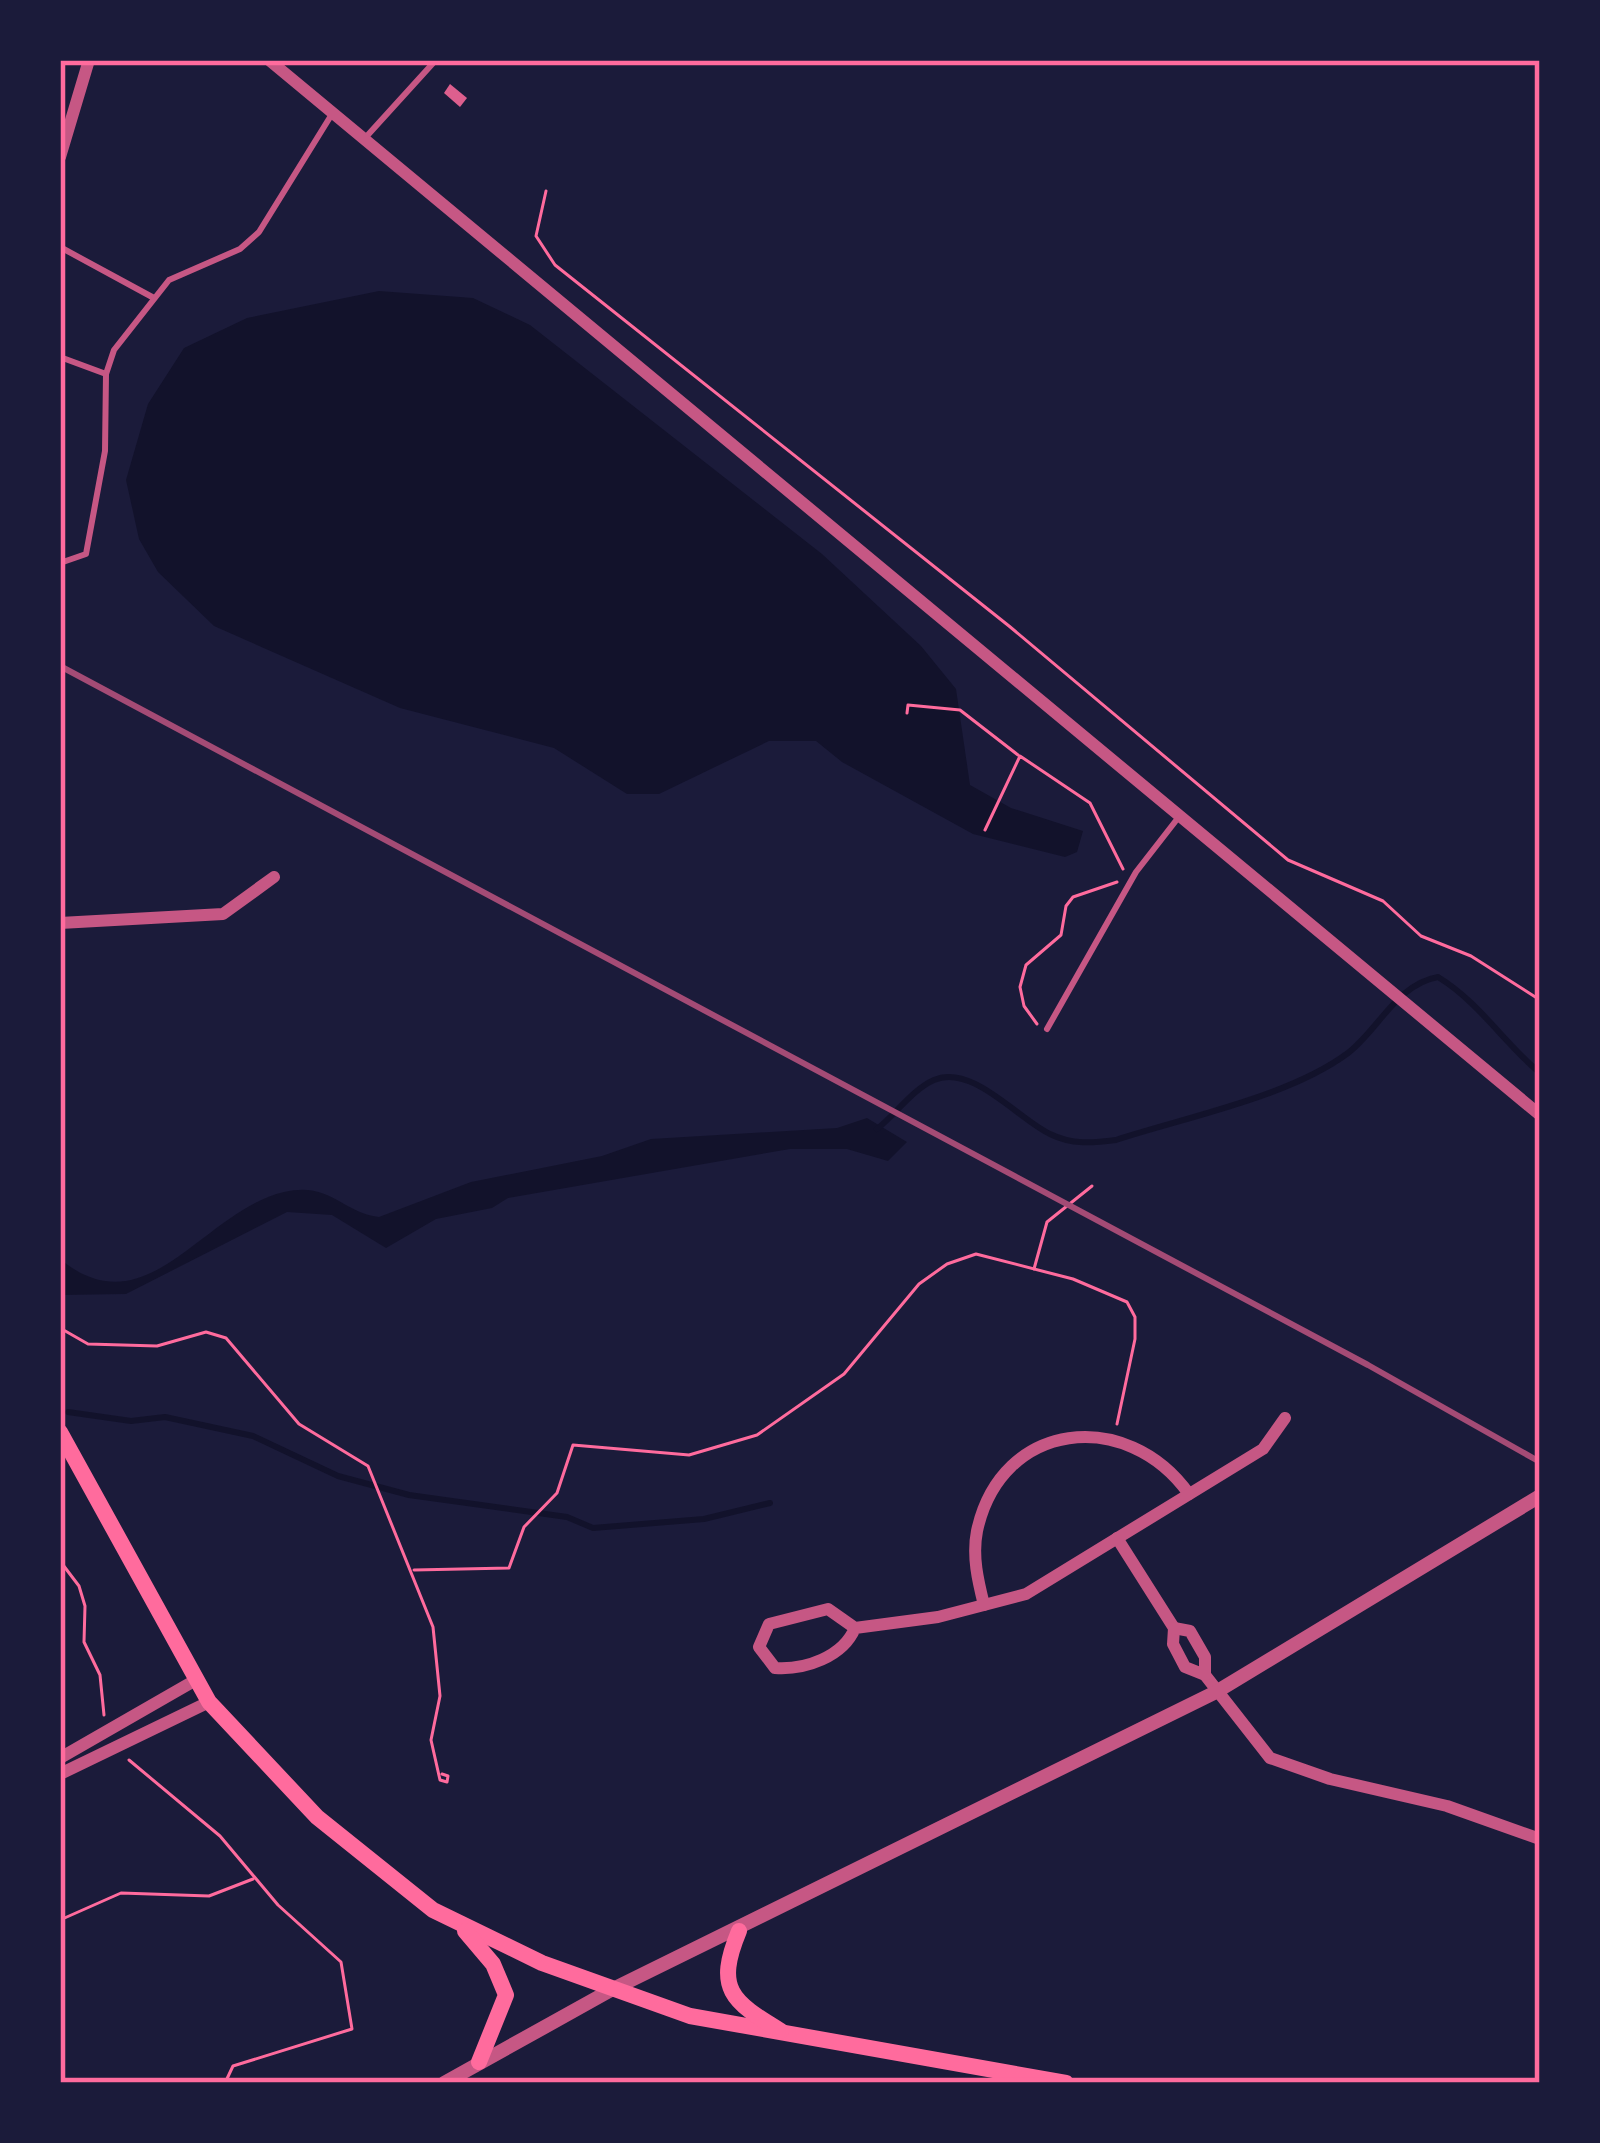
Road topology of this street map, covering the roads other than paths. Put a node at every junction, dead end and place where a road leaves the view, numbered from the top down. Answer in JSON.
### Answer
{"nodes":[{"id":1,"x":89,"y":60,"type":"edge"},
{"id":2,"x":269,"y":60,"type":"edge"},
{"id":3,"x":435,"y":61,"type":"edge"},
{"id":4,"x":332,"y":113,"type":"junction"},
{"id":5,"x":363,"y":139,"type":"junction"},
{"id":6,"x":60,"y":157,"type":"edge"},
{"id":7,"x":60,"y":248,"type":"edge"},
{"id":8,"x":154,"y":298,"type":"junction"},
{"id":9,"x":60,"y":357,"type":"edge"},
{"id":10,"x":106,"y":374,"type":"junction"},
{"id":11,"x":60,"y":563,"type":"edge"},
{"id":12,"x":1180,"y":815,"type":"junction"},
{"id":13,"x":274,"y":878,"type":"dead end"},
{"id":14,"x":60,"y":923,"type":"edge"},
{"id":15,"x":1047,"y":1029,"type":"road end"},
{"id":16,"x":1540,"y":1115,"type":"edge"},
{"id":17,"x":1285,"y":1418,"type":"dead end"},
{"id":18,"x":60,"y":1432,"type":"edge"},
{"id":19,"x":1189,"y":1494,"type":"junction"},
{"id":20,"x":1540,"y":1496,"type":"edge"},
{"id":21,"x":1117,"y":1538,"type":"junction"},
{"id":22,"x":984,"y":1605,"type":"junction"},
{"id":23,"x":855,"y":1628,"type":"junction"},
{"id":24,"x":1174,"y":1628,"type":"junction"},
{"id":25,"x":1204,"y":1675,"type":"junction"},
{"id":26,"x":194,"y":1681,"type":"junction"},
{"id":27,"x":1216,"y":1692,"type":"junction"},
{"id":28,"x":209,"y":1702,"type":"junction"},
{"id":29,"x":60,"y":1758,"type":"edge"},
{"id":30,"x":60,"y":1774,"type":"edge"},
{"id":31,"x":1540,"y":1839,"type":"edge"},
{"id":32,"x":460,"y":1926,"type":"junction"},
{"id":33,"x":740,"y":1931,"type":"junction"},
{"id":34,"x":611,"y":1990,"type":"junction"},
{"id":35,"x":792,"y":2037,"type":"junction"},
{"id":36,"x":479,"y":2062,"type":"junction"},
{"id":37,"x":444,"y":2083,"type":"edge"},
{"id":38,"x":1066,"y":2083,"type":"edge"}],
"edges":[{"from":1,"to":6,"type":"street"},
{"from":2,"to":4,"type":"street"},
{"from":3,"to":5,"type":"lane"},
{"from":4,"to":5,"type":"street"},
{"from":4,"to":8,"type":"lane"},
{"from":5,"to":12,"type":"street"},
{"from":7,"to":8,"type":"lane"},
{"from":8,"to":10,"type":"lane"},
{"from":9,"to":10,"type":"lane"},
{"from":10,"to":11,"type":"lane"},
{"from":12,"to":15,"type":"lane"},
{"from":12,"to":16,"type":"street"},
{"from":13,"to":14,"type":"street"},
{"from":17,"to":19,"type":"street"},
{"from":18,"to":26,"type":"main road"},
{"from":19,"to":21,"type":"street"},
{"from":19,"to":22,"type":"street"},
{"from":20,"to":27,"type":"street"},
{"from":21,"to":22,"type":"street"},
{"from":21,"to":24,"type":"street"},
{"from":22,"to":23,"type":"street"},
{"from":23,"to":23,"type":"street"},
{"from":24,"to":25,"type":"street"},
{"from":24,"to":25,"type":"street"},
{"from":25,"to":27,"type":"street"},
{"from":26,"to":28,"type":"main road"},
{"from":26,"to":29,"type":"street"},
{"from":27,"to":31,"type":"street"},
{"from":27,"to":33,"type":"street"},
{"from":28,"to":30,"type":"street"},
{"from":28,"to":32,"type":"main road"},
{"from":32,"to":34,"type":"main road"},
{"from":32,"to":36,"type":"main road"},
{"from":33,"to":34,"type":"street"},
{"from":33,"to":35,"type":"main road"},
{"from":34,"to":35,"type":"main road"},
{"from":34,"to":36,"type":"street"},
{"from":35,"to":38,"type":"main road"},
{"from":36,"to":37,"type":"street"}]}
